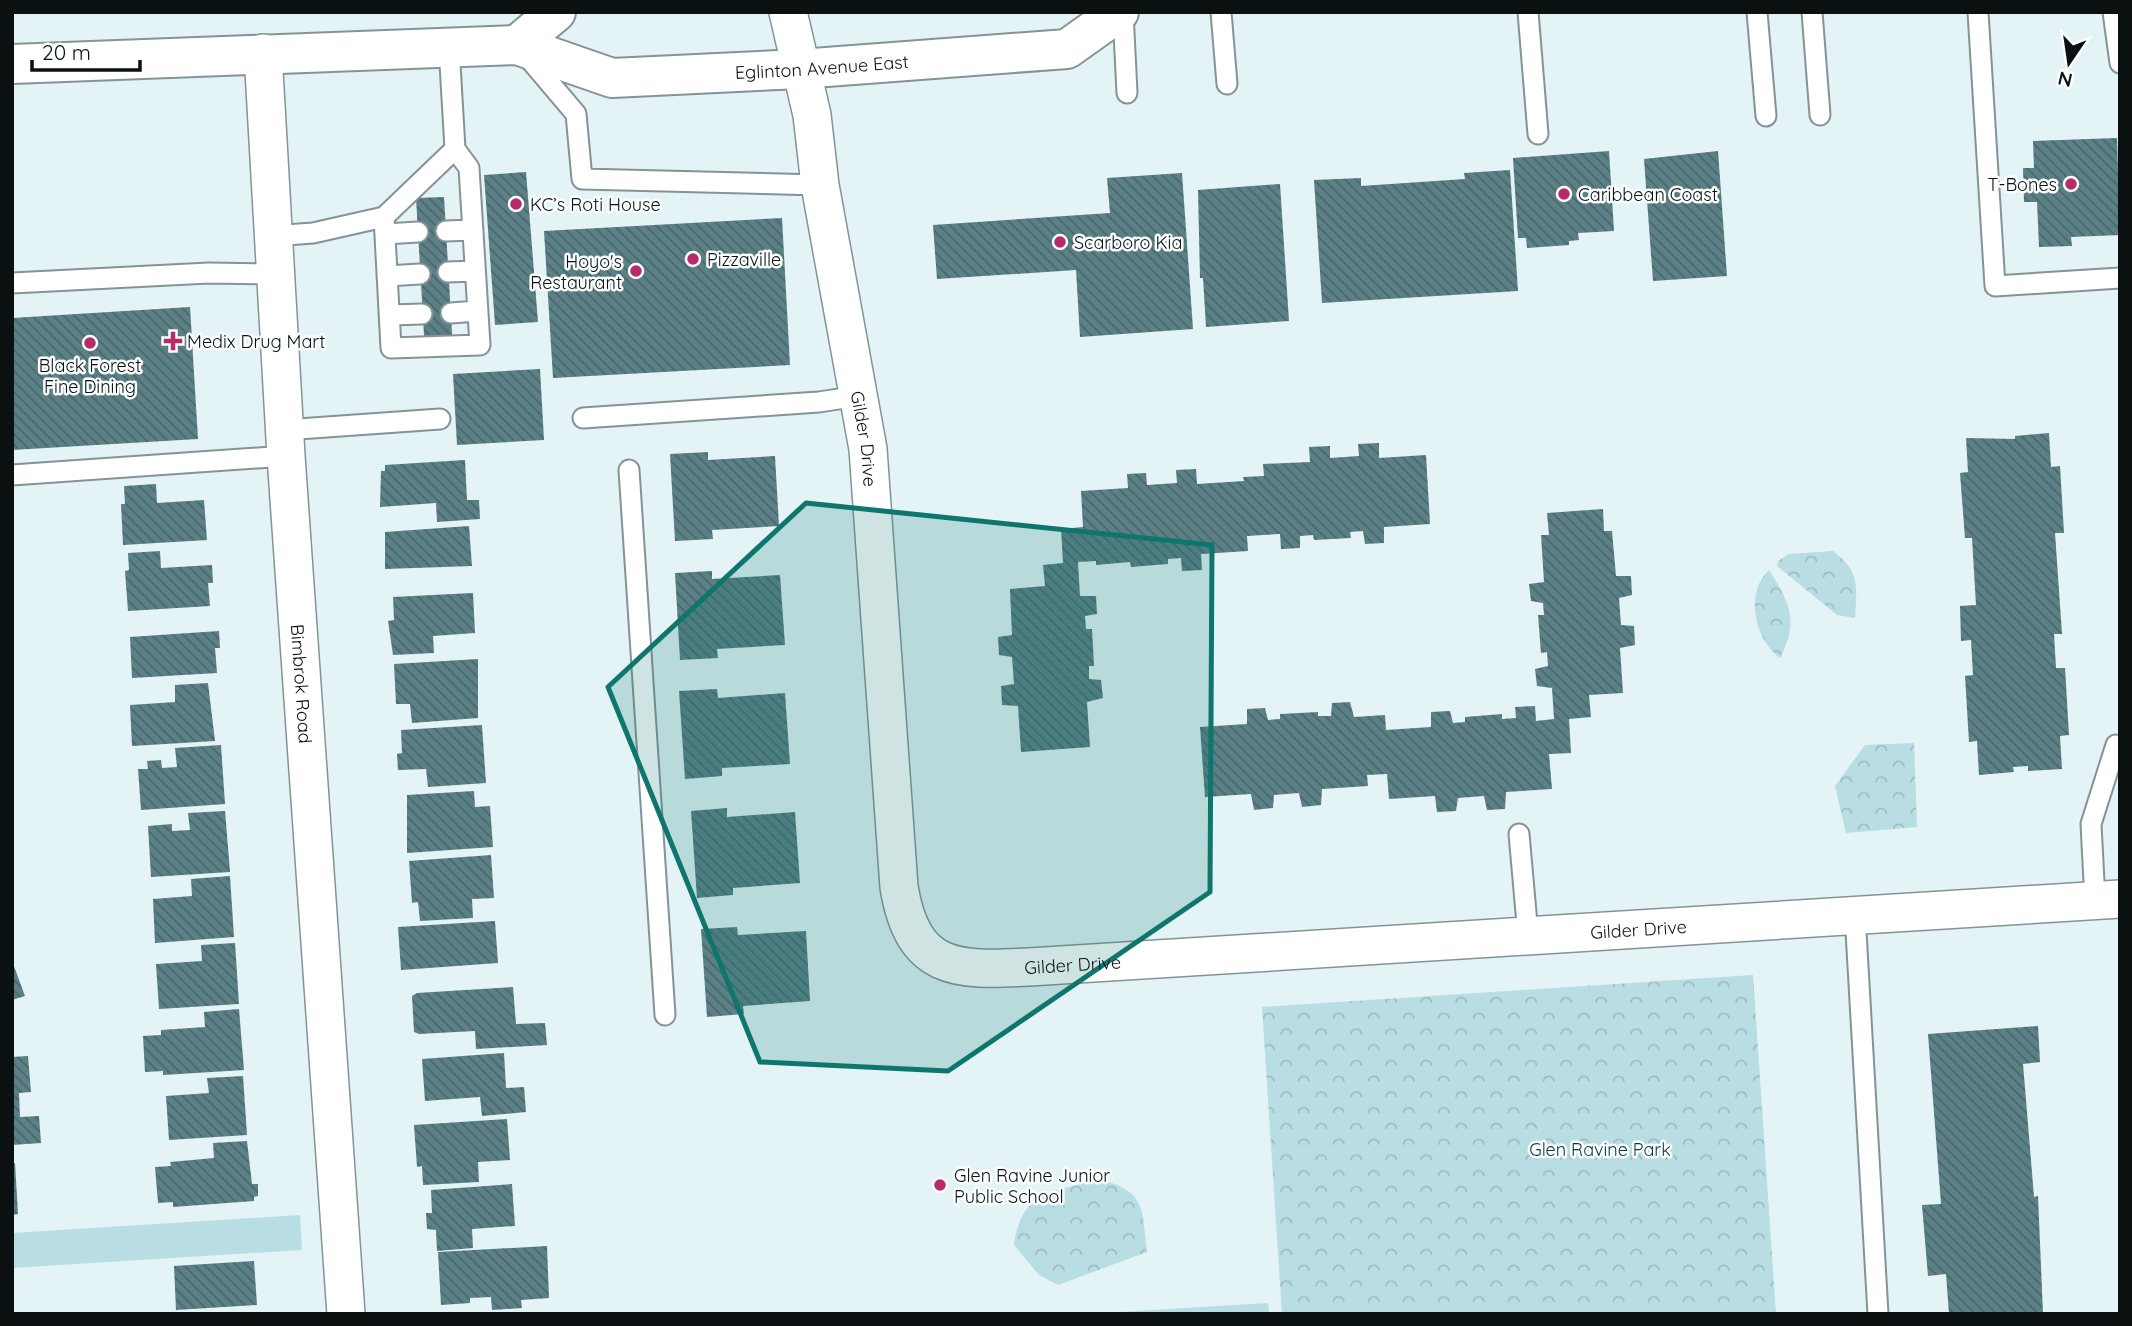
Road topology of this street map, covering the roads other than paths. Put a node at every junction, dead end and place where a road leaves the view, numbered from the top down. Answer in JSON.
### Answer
{"nodes":[{"id":1,"x":556,"y":12,"type":"edge"},
{"id":2,"x":788,"y":12,"type":"edge"},
{"id":3,"x":1121,"y":12,"type":"edge"},
{"id":4,"x":1221,"y":12,"type":"edge"},
{"id":5,"x":1528,"y":12,"type":"edge"},
{"id":6,"x":1757,"y":12,"type":"edge"},
{"id":7,"x":1812,"y":12,"type":"edge"},
{"id":8,"x":1978,"y":12,"type":"edge"},
{"id":9,"x":2113,"y":12,"type":"edge"},
{"id":10,"x":517,"y":45,"type":"junction"},
{"id":11,"x":449,"y":47,"type":"junction"},
{"id":12,"x":263,"y":53,"type":"junction"},
{"id":13,"x":2120,"y":63,"type":"edge"},
{"id":14,"x":12,"y":64,"type":"edge"},
{"id":15,"x":800,"y":69,"type":"junction"},
{"id":16,"x":1227,"y":84,"type":"dead end"},
{"id":17,"x":1127,"y":93,"type":"dead end"},
{"id":18,"x":1820,"y":115,"type":"dead end"},
{"id":19,"x":1766,"y":117,"type":"dead end"},
{"id":20,"x":1538,"y":134,"type":"dead end"},
{"id":21,"x":455,"y":149,"type":"junction"},
{"id":22,"x":820,"y":185,"type":"junction"},
{"id":23,"x":384,"y":226,"type":"junction"},
{"id":24,"x":446,"y":230,"type":"dead end"},
{"id":25,"x":473,"y":230,"type":"junction"},
{"id":26,"x":418,"y":232,"type":"dead end"},
{"id":27,"x":272,"y":236,"type":"junction"},
{"id":28,"x":475,"y":271,"type":"junction"},
{"id":29,"x":448,"y":272,"type":"dead end"},
{"id":30,"x":276,"y":274,"type":"junction"},
{"id":31,"x":420,"y":274,"type":"dead end"},
{"id":32,"x":387,"y":276,"type":"junction"},
{"id":33,"x":2120,"y":278,"type":"edge"},
{"id":34,"x":12,"y":283,"type":"edge"},
{"id":35,"x":477,"y":311,"type":"junction"},
{"id":36,"x":451,"y":313,"type":"dead end"},
{"id":37,"x":390,"y":314,"type":"junction"},
{"id":38,"x":422,"y":314,"type":"dead end"},
{"id":39,"x":858,"y":396,"type":"junction"},
{"id":40,"x":583,"y":418,"type":"dead end"},
{"id":41,"x":440,"y":419,"type":"dead end"},
{"id":42,"x":285,"y":443,"type":"junction"},
{"id":43,"x":629,"y":470,"type":"dead end"},
{"id":44,"x":12,"y":475,"type":"edge"},
{"id":45,"x":2116,"y":745,"type":"dead end"},
{"id":46,"x":1519,"y":834,"type":"dead end"},
{"id":47,"x":2107,"y":900,"type":"edge"},
{"id":48,"x":1855,"y":914,"type":"junction"},
{"id":49,"x":1528,"y":935,"type":"junction"},
{"id":50,"x":666,"y":1015,"type":"dead end"},
{"id":51,"x":346,"y":1314,"type":"edge"},
{"id":52,"x":1878,"y":1314,"type":"edge"}],
"edges":[{"from":1,"to":10,"type":"main road"},
{"from":2,"to":15,"type":"street","name":"Gilder Drive"},
{"from":3,"to":15,"type":"main road","name":"Eglinton Avenue East"},
{"from":3,"to":17,"type":"lane"},
{"from":4,"to":16,"type":"lane"},
{"from":5,"to":20,"type":"lane"},
{"from":6,"to":19,"type":"lane"},
{"from":7,"to":18,"type":"lane"},
{"from":8,"to":33,"type":"lane"},
{"from":9,"to":13,"type":"lane"},
{"from":10,"to":11,"type":"main road","name":"Eglinton Avenue East"},
{"from":10,"to":15,"type":"main road","name":"Eglinton Avenue East"},
{"from":10,"to":22,"type":"lane"},
{"from":11,"to":12,"type":"main road","name":"Eglinton Avenue East"},
{"from":11,"to":21,"type":"lane"},
{"from":12,"to":14,"type":"main road","name":"Eglinton Avenue East"},
{"from":12,"to":27,"type":"street","name":"Bimbrok Road"},
{"from":15,"to":22,"type":"street","name":"Gilder Drive"},
{"from":21,"to":23,"type":"lane"},
{"from":21,"to":25,"type":"lane"},
{"from":22,"to":39,"type":"street","name":"Gilder Drive"},
{"from":23,"to":26,"type":"lane"},
{"from":23,"to":27,"type":"lane"},
{"from":23,"to":32,"type":"lane"},
{"from":24,"to":25,"type":"lane"},
{"from":25,"to":28,"type":"lane"},
{"from":27,"to":30,"type":"street","name":"Bimbrok Road"},
{"from":28,"to":29,"type":"lane"},
{"from":28,"to":35,"type":"lane"},
{"from":30,"to":34,"type":"lane"},
{"from":30,"to":42,"type":"street","name":"Bimbrok Road"},
{"from":31,"to":32,"type":"lane"},
{"from":32,"to":37,"type":"lane"},
{"from":35,"to":36,"type":"lane"},
{"from":35,"to":37,"type":"lane"},
{"from":37,"to":38,"type":"lane"},
{"from":39,"to":40,"type":"lane"},
{"from":39,"to":49,"type":"street","name":"Gilder Drive"},
{"from":41,"to":42,"type":"lane"},
{"from":42,"to":44,"type":"lane"},
{"from":42,"to":51,"type":"street","name":"Bimbrok Road"},
{"from":43,"to":50,"type":"lane"},
{"from":45,"to":47,"type":"lane"},
{"from":46,"to":49,"type":"lane"},
{"from":47,"to":48,"type":"street","name":"Gilder Drive"},
{"from":48,"to":49,"type":"street","name":"Gilder Drive"},
{"from":48,"to":52,"type":"lane"}]}
